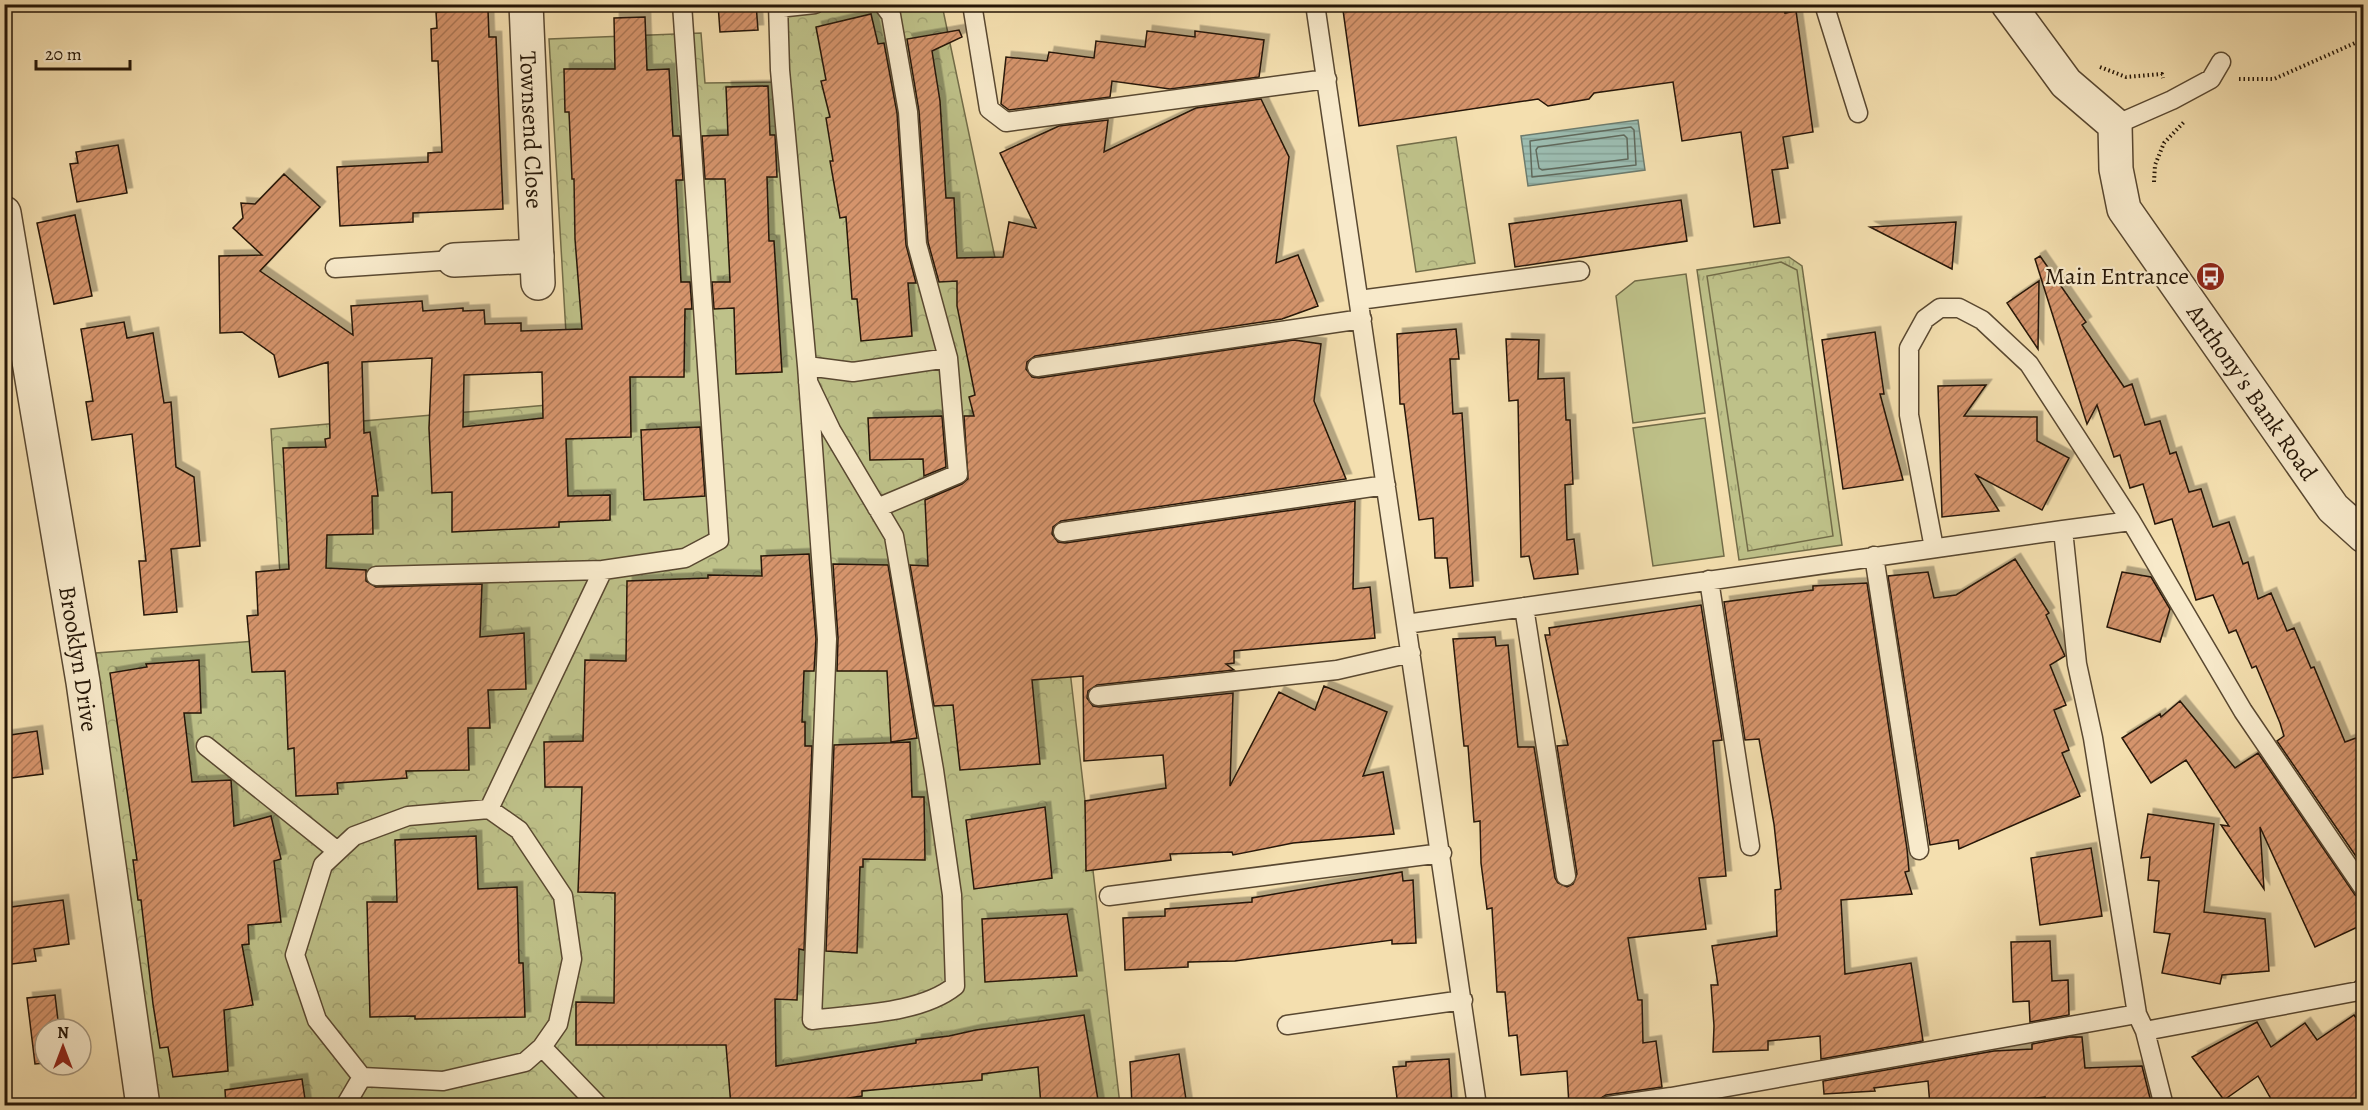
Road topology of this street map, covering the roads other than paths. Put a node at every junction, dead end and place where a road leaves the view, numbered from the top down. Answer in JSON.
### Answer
{"nodes":[{"id":1,"x":526,"y":4,"type":"edge"},
{"id":2,"x":682,"y":4,"type":"edge"},
{"id":3,"x":815,"y":4,"type":"edge"},
{"id":4,"x":883,"y":4,"type":"edge"},
{"id":5,"x":972,"y":4,"type":"edge"},
{"id":6,"x":1316,"y":4,"type":"edge"},
{"id":7,"x":1824,"y":4,"type":"edge"},
{"id":8,"x":2008,"y":4,"type":"edge"},
{"id":9,"x":778,"y":6,"type":"edge"},
{"id":10,"x":2221,"y":62,"type":"dead end"},
{"id":11,"x":1327,"y":79,"type":"junction"},
{"id":12,"x":1858,"y":113,"type":"dead end"},
{"id":13,"x":2115,"y":125,"type":"junction"},
{"id":14,"x":4,"y":213,"type":"edge"},
{"id":15,"x":454,"y":260,"type":"joint"},
{"id":16,"x":335,"y":268,"type":"dead end"},
{"id":17,"x":1581,"y":271,"type":"dead end"},
{"id":18,"x":1359,"y":300,"type":"junction"},
{"id":19,"x":1362,"y":319,"type":"junction"},
{"id":20,"x":948,"y":358,"type":"junction"},
{"id":21,"x":1037,"y":367,"type":"dead end"},
{"id":22,"x":808,"y":374,"type":"junction"},
{"id":23,"x":1386,"y":485,"type":"junction"},
{"id":24,"x":877,"y":508,"type":"junction"},
{"id":25,"x":2131,"y":521,"type":"junction"},
{"id":26,"x":2063,"y":530,"type":"junction"},
{"id":27,"x":1063,"y":532,"type":"dead end"},
{"id":28,"x":2364,"y":536,"type":"edge"},
{"id":29,"x":1934,"y":548,"type":"junction"},
{"id":30,"x":1874,"y":556,"type":"junction"},
{"id":31,"x":603,"y":570,"type":"junction"},
{"id":32,"x":376,"y":576,"type":"dead end"},
{"id":33,"x":1709,"y":580,"type":"junction"},
{"id":34,"x":1524,"y":607,"type":"junction"},
{"id":35,"x":1406,"y":624,"type":"junction"},
{"id":36,"x":1411,"y":653,"type":"junction"},
{"id":37,"x":1098,"y":696,"type":"dead end"},
{"id":38,"x":206,"y":746,"type":"dead end"},
{"id":39,"x":489,"y":809,"type":"junction"},
{"id":40,"x":1750,"y":846,"type":"dead end"},
{"id":41,"x":336,"y":850,"type":"junction"},
{"id":42,"x":1919,"y":850,"type":"dead end"},
{"id":43,"x":1442,"y":853,"type":"junction"},
{"id":44,"x":1566,"y":876,"type":"dead end"},
{"id":45,"x":2364,"y":889,"type":"edge"},
{"id":46,"x":1109,"y":896,"type":"dead end"},
{"id":47,"x":2364,"y":987,"type":"edge"},
{"id":48,"x":1463,"y":1000,"type":"junction"},
{"id":49,"x":2137,"y":1014,"type":"junction"},
{"id":50,"x":1287,"y":1025,"type":"dead end"},
{"id":51,"x":2145,"y":1031,"type":"junction"},
{"id":52,"x":542,"y":1047,"type":"junction"},
{"id":53,"x":362,"y":1077,"type":"junction"},
{"id":54,"x":143,"y":1106,"type":"edge"},
{"id":55,"x":345,"y":1106,"type":"edge"},
{"id":56,"x":599,"y":1106,"type":"edge"},
{"id":57,"x":1478,"y":1106,"type":"edge"},
{"id":58,"x":1608,"y":1106,"type":"edge"},
{"id":59,"x":2164,"y":1106,"type":"edge"}],
"edges":[{"from":1,"to":15,"type":"street","name":"Townsend Close"},
{"from":2,"to":31,"type":"lane"},
{"from":3,"to":9,"type":"lane"},
{"from":4,"to":20,"type":"lane"},
{"from":5,"to":11,"type":"lane"},
{"from":6,"to":11,"type":"lane"},
{"from":7,"to":12,"type":"lane"},
{"from":8,"to":13,"type":"street"},
{"from":9,"to":22,"type":"lane"},
{"from":10,"to":13,"type":"lane"},
{"from":11,"to":18,"type":"lane"},
{"from":13,"to":28,"type":"street","name":"Anthony's Bank Road"},
{"from":14,"to":54,"type":"street","name":"Brooklyn Drive"},
{"from":15,"to":16,"type":"lane"},
{"from":17,"to":18,"type":"lane"},
{"from":18,"to":19,"type":"lane"},
{"from":19,"to":21,"type":"lane"},
{"from":19,"to":23,"type":"lane"},
{"from":20,"to":22,"type":"lane"},
{"from":20,"to":24,"type":"lane"},
{"from":22,"to":24,"type":"lane"},
{"from":22,"to":24,"type":"lane"},
{"from":23,"to":27,"type":"lane"},
{"from":23,"to":35,"type":"lane"},
{"from":25,"to":26,"type":"lane"},
{"from":25,"to":29,"type":"lane"},
{"from":25,"to":45,"type":"lane"},
{"from":26,"to":29,"type":"lane"},
{"from":26,"to":49,"type":"lane"},
{"from":29,"to":30,"type":"lane"},
{"from":30,"to":33,"type":"lane"},
{"from":30,"to":42,"type":"lane"},
{"from":31,"to":32,"type":"lane"},
{"from":31,"to":39,"type":"lane"},
{"from":33,"to":34,"type":"lane"},
{"from":33,"to":40,"type":"lane"},
{"from":34,"to":35,"type":"lane"},
{"from":34,"to":44,"type":"lane"},
{"from":35,"to":36,"type":"lane"},
{"from":36,"to":37,"type":"lane"},
{"from":36,"to":43,"type":"lane"},
{"from":38,"to":41,"type":"lane"},
{"from":39,"to":41,"type":"lane"},
{"from":39,"to":52,"type":"lane"},
{"from":41,"to":53,"type":"lane"},
{"from":43,"to":46,"type":"lane"},
{"from":43,"to":48,"type":"lane"},
{"from":47,"to":51,"type":"lane"},
{"from":48,"to":50,"type":"lane"},
{"from":48,"to":57,"type":"lane"},
{"from":49,"to":51,"type":"lane"},
{"from":49,"to":58,"type":"lane"},
{"from":51,"to":59,"type":"lane"},
{"from":52,"to":53,"type":"lane"},
{"from":52,"to":56,"type":"lane"},
{"from":53,"to":55,"type":"lane"}]}
